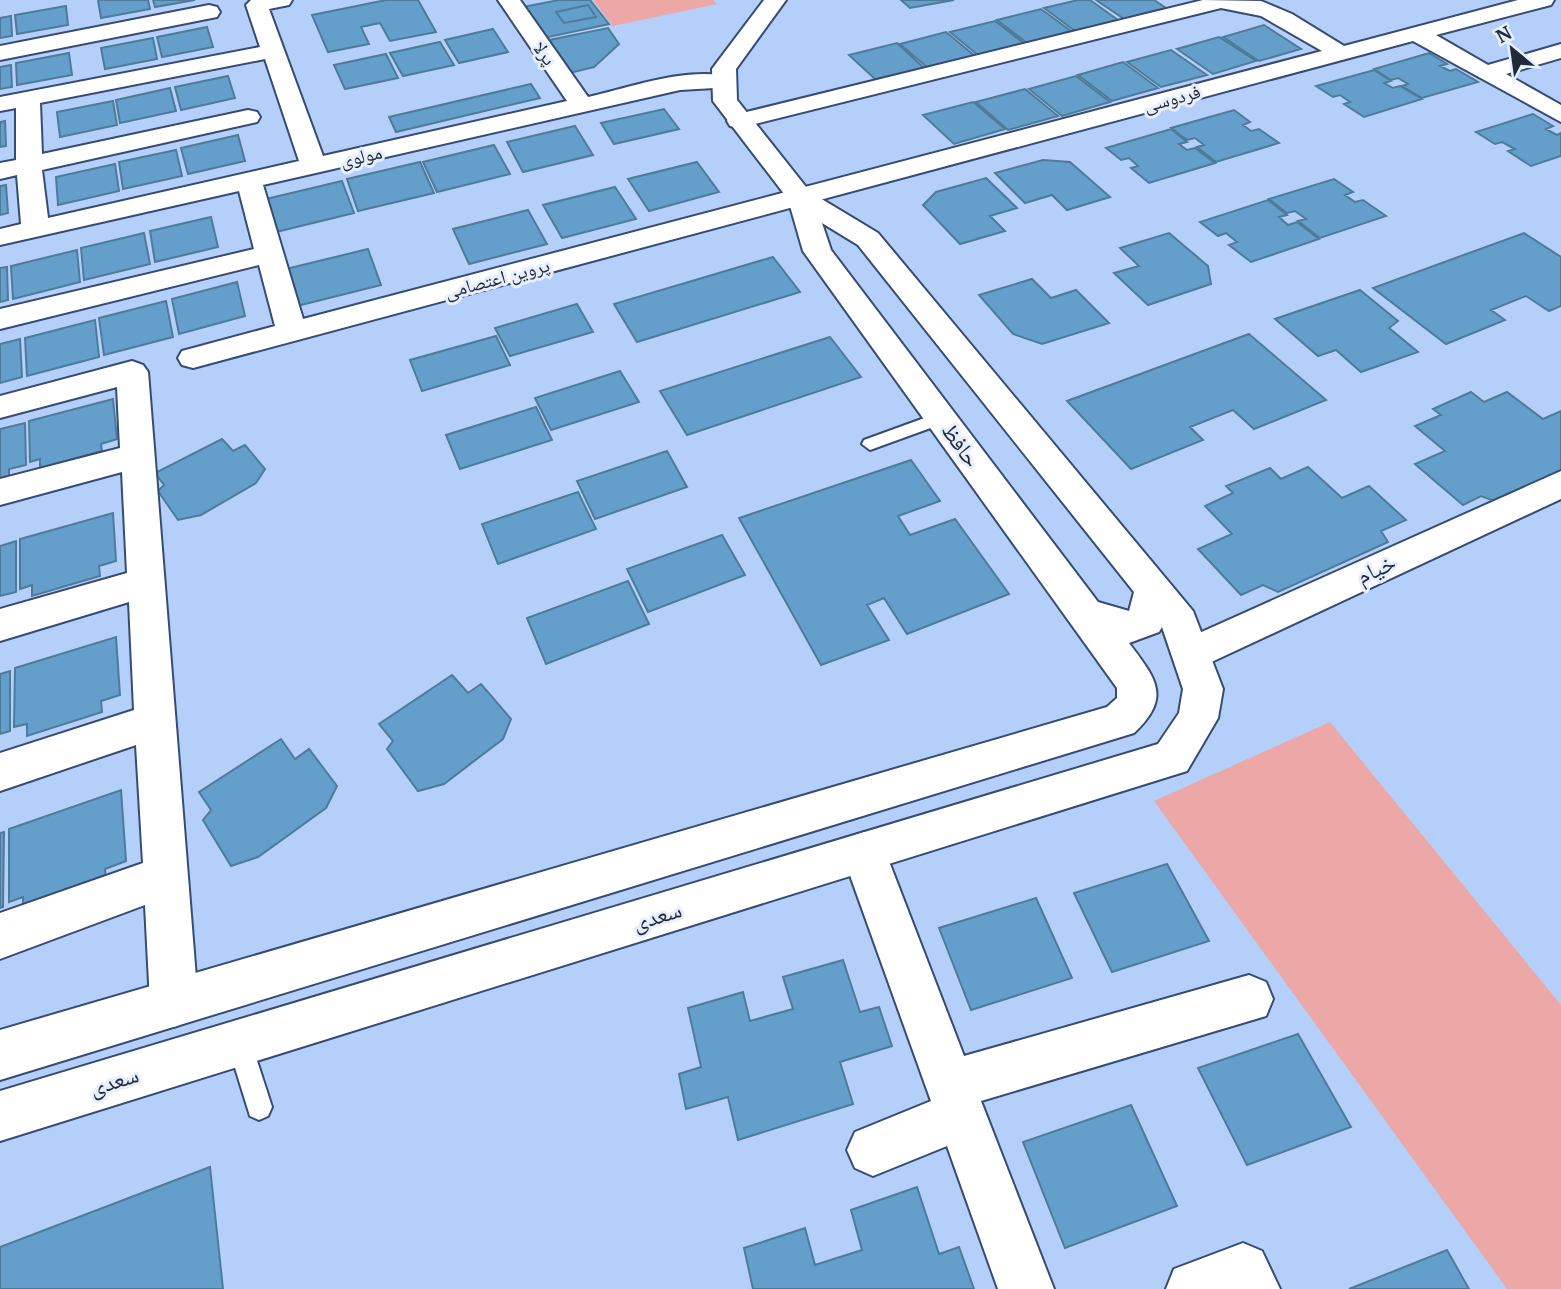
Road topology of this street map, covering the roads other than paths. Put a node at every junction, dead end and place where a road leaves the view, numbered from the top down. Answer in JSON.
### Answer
{"nodes":[{"id":1,"x":281,"y":0,"type":"edge"},
{"id":2,"x":509,"y":0,"type":"edge"},
{"id":3,"x":775,"y":0,"type":"edge"},
{"id":4,"x":1543,"y":0,"type":"edge"},
{"id":5,"x":209,"y":12,"type":"dead end"},
{"id":6,"x":87,"y":24,"type":"junction"},
{"id":7,"x":1415,"y":33,"type":"junction"},
{"id":8,"x":273,"y":51,"type":"junction"},
{"id":9,"x":1561,"y":51,"type":"edge"},
{"id":10,"x":0,"y":53,"type":"edge"},
{"id":11,"x":1340,"y":53,"type":"junction"},
{"id":12,"x":1485,"y":73,"type":"junction"},
{"id":13,"x":724,"y":82,"type":"junction"},
{"id":14,"x":98,"y":85,"type":"junction"},
{"id":15,"x":28,"y":99,"type":"junction"},
{"id":16,"x":0,"y":104,"type":"edge"},
{"id":17,"x":582,"y":106,"type":"junction"},
{"id":18,"x":1561,"y":115,"type":"edge"},
{"id":19,"x":248,"y":117,"type":"dead end"},
{"id":20,"x":739,"y":121,"type":"junction"},
{"id":21,"x":29,"y":165,"type":"junction"},
{"id":22,"x":314,"y":166,"type":"junction"},
{"id":23,"x":0,"y":171,"type":"edge"},
{"id":24,"x":248,"y":181,"type":"junction"},
{"id":25,"x":801,"y":198,"type":"junction"},
{"id":26,"x":35,"y":229,"type":"junction"},
{"id":27,"x":0,"y":237,"type":"edge"},
{"id":28,"x":868,"y":239,"type":"junction"},
{"id":29,"x":817,"y":251,"type":"junction"},
{"id":30,"x":269,"y":254,"type":"junction"},
{"id":31,"x":0,"y":319,"type":"edge"},
{"id":32,"x":292,"y":332,"type":"junction"},
{"id":33,"x":193,"y":358,"type":"dead end"},
{"id":34,"x":0,"y":407,"type":"edge"},
{"id":35,"x":941,"y":418,"type":"junction"},
{"id":36,"x":870,"y":444,"type":"dead end"},
{"id":37,"x":138,"y":455,"type":"junction"},
{"id":38,"x":1561,"y":484,"type":"edge"},
{"id":39,"x":0,"y":492,"type":"edge"},
{"id":40,"x":146,"y":582,"type":"junction"},
{"id":41,"x":1153,"y":590,"type":"junction"},
{"id":42,"x":1084,"y":613,"type":"junction"},
{"id":43,"x":0,"y":625,"type":"edge"},
{"id":44,"x":1185,"y":638,"type":"junction"},
{"id":45,"x":1137,"y":684,"type":"junction"},
{"id":46,"x":156,"y":721,"type":"junction"},
{"id":47,"x":0,"y":772,"type":"edge"},
{"id":48,"x":864,"y":853,"type":"junction"},
{"id":49,"x":166,"y":876,"type":"junction"},
{"id":50,"x":0,"y":936,"type":"edge"},
{"id":51,"x":1250,"y":999,"type":"dead end"},
{"id":52,"x":174,"y":1003,"type":"junction"},
{"id":53,"x":239,"y":1042,"type":"junction"},
{"id":54,"x":0,"y":1055,"type":"edge"},
{"id":55,"x":956,"y":1100,"type":"junction"},
{"id":56,"x":259,"y":1107,"type":"dead end"},
{"id":57,"x":0,"y":1116,"type":"edge"},
{"id":58,"x":873,"y":1150,"type":"dead end"},
{"id":59,"x":1026,"y":1289,"type":"edge"},
{"id":60,"x":1194,"y":1289,"type":"edge"},
{"id":61,"x":1252,"y":1289,"type":"edge"}],
"edges":[{"from":1,"to":8,"type":"street"},
{"from":2,"to":17,"type":"street","name":"پرلا"},
{"from":3,"to":13,"type":"street"},
{"from":4,"to":7,"type":"street","name":"فردوسی"},
{"from":5,"to":6,"type":"street"},
{"from":6,"to":10,"type":"street"},
{"from":6,"to":14,"type":"street"},
{"from":7,"to":11,"type":"street","name":"فردوسی"},
{"from":7,"to":12,"type":"street"},
{"from":8,"to":14,"type":"street"},
{"from":8,"to":22,"type":"street"},
{"from":9,"to":12,"type":"street"},
{"from":11,"to":20,"type":"street"},
{"from":11,"to":25,"type":"street","name":"فردوسی"},
{"from":12,"to":18,"type":"street"},
{"from":13,"to":17,"type":"street","name":"مولوی"},
{"from":13,"to":20,"type":"street","name":"حافظ"},
{"from":14,"to":15,"type":"street"},
{"from":15,"to":16,"type":"street"},
{"from":15,"to":21,"type":"street"},
{"from":17,"to":22,"type":"street","name":"مولوی"},
{"from":19,"to":21,"type":"street"},
{"from":20,"to":25,"type":"street","name":"حافظ"},
{"from":21,"to":23,"type":"street"},
{"from":21,"to":26,"type":"street"},
{"from":22,"to":24,"type":"street","name":"مولوی"},
{"from":24,"to":26,"type":"street","name":"مولوی"},
{"from":24,"to":30,"type":"street"},
{"from":25,"to":28,"type":"street","name":"حافظ"},
{"from":25,"to":29,"type":"street","name":"حافظ"},
{"from":25,"to":32,"type":"street","name":"پروین اعتصامی"},
{"from":26,"to":27,"type":"street","name":"مولوی"},
{"from":28,"to":29,"type":"street"},
{"from":28,"to":41,"type":"street","name":"حافظ"},
{"from":29,"to":35,"type":"street","name":"حافظ"},
{"from":30,"to":31,"type":"street"},
{"from":30,"to":32,"type":"street"},
{"from":32,"to":33,"type":"street","name":"پروین اعتصامی"},
{"from":34,"to":37,"type":"street"},
{"from":35,"to":36,"type":"lane"},
{"from":35,"to":42,"type":"street","name":"حافظ"},
{"from":37,"to":39,"type":"street"},
{"from":37,"to":40,"type":"street"},
{"from":38,"to":44,"type":"street","name":"خیام"},
{"from":40,"to":43,"type":"street"},
{"from":40,"to":46,"type":"street"},
{"from":41,"to":42,"type":"street"},
{"from":41,"to":44,"type":"street","name":"حافظ"},
{"from":42,"to":45,"type":"street","name":"حافظ"},
{"from":44,"to":45,"type":"street","name":"خیام"},
{"from":44,"to":48,"type":"street","name":"سعدی"},
{"from":45,"to":52,"type":"street"},
{"from":46,"to":47,"type":"street"},
{"from":46,"to":49,"type":"street"},
{"from":48,"to":53,"type":"street","name":"سعدی"},
{"from":48,"to":55,"type":"street"},
{"from":49,"to":50,"type":"street"},
{"from":49,"to":52,"type":"street"},
{"from":51,"to":55,"type":"street"},
{"from":52,"to":54,"type":"street"},
{"from":53,"to":56,"type":"lane"},
{"from":53,"to":57,"type":"street","name":"سعدی"},
{"from":55,"to":58,"type":"street"},
{"from":55,"to":59,"type":"street"},
{"from":60,"to":61,"type":"street"}]}
